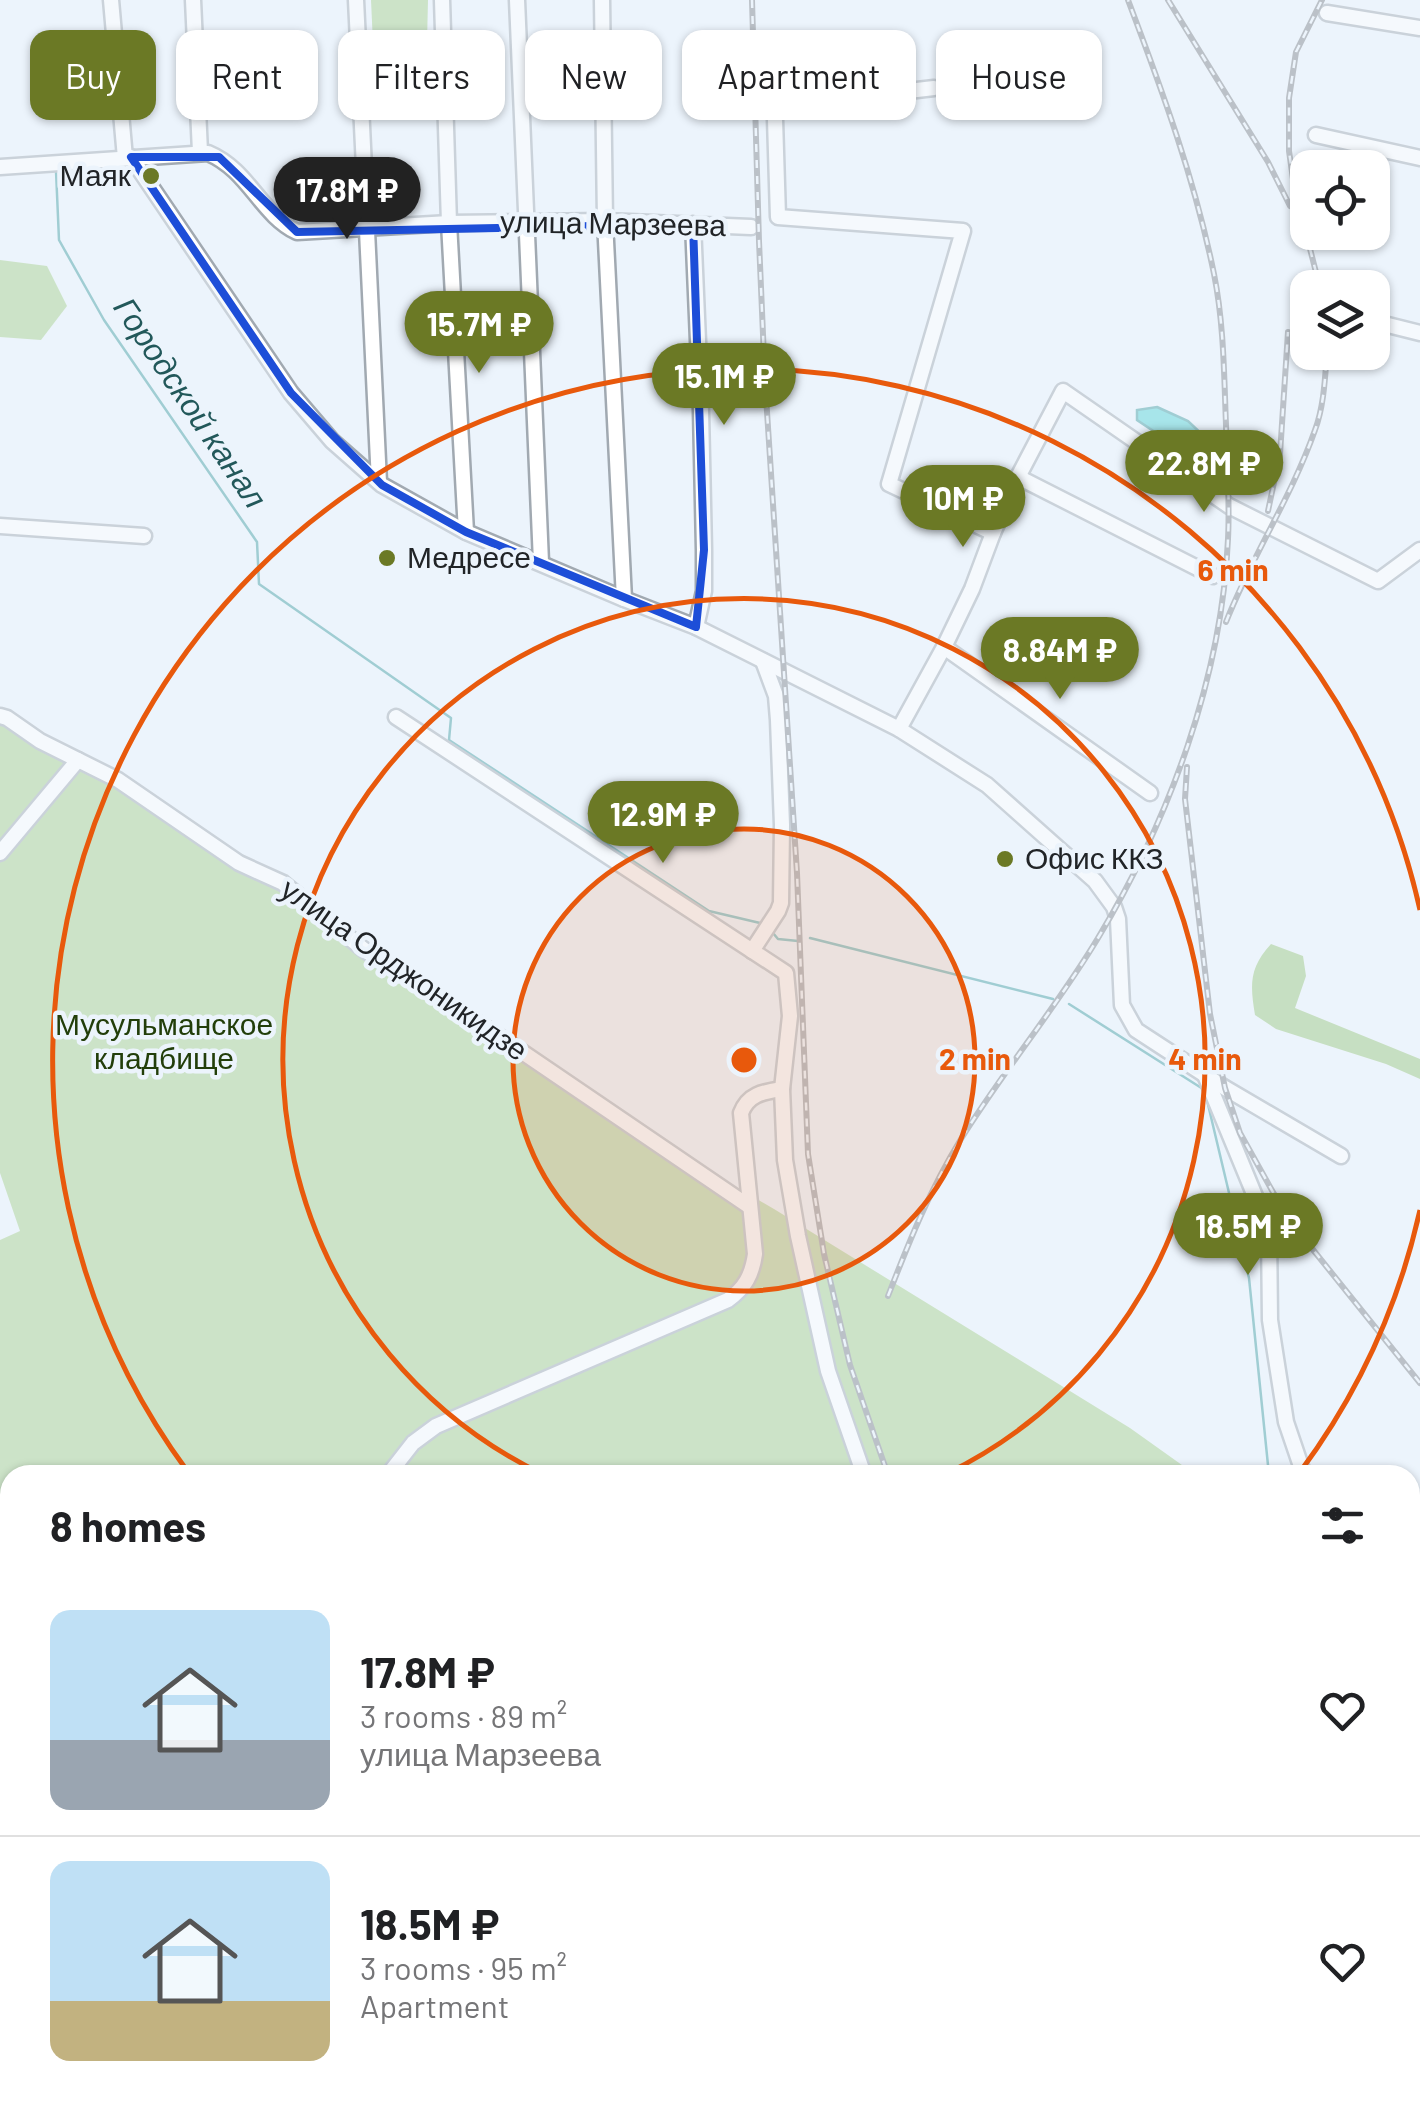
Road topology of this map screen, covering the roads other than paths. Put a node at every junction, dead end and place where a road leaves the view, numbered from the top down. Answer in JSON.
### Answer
{"nodes":[{"id":1,"x":111,"y":0,"type":"edge"},
{"id":2,"x":193,"y":0,"type":"edge"},
{"id":3,"x":356,"y":0,"type":"edge"},
{"id":4,"x":442,"y":0,"type":"edge"},
{"id":5,"x":517,"y":0,"type":"edge"},
{"id":6,"x":602,"y":0,"type":"edge"},
{"id":7,"x":1327,"y":13,"type":"dead end"},
{"id":8,"x":1420,"y":28,"type":"edge"},
{"id":9,"x":934,"y":88,"type":"dead end"},
{"id":10,"x":1316,"y":135,"type":"dead end"},
{"id":11,"x":204,"y":152,"type":"junction"},
{"id":12,"x":128,"y":158,"type":"junction"},
{"id":13,"x":1420,"y":158,"type":"edge"},
{"id":14,"x":0,"y":167,"type":"edge"},
{"id":15,"x":528,"y":222,"type":"junction"},
{"id":16,"x":605,"y":222,"type":"junction"},
{"id":17,"x":448,"y":223,"type":"junction"},
{"id":18,"x":693,"y":224,"type":"junction"},
{"id":19,"x":751,"y":227,"type":"dead end"},
{"id":20,"x":368,"y":228,"type":"junction"},
{"id":21,"x":1390,"y":326,"type":"edge"},
{"id":22,"x":1420,"y":333,"type":"edge"},
{"id":23,"x":1018,"y":477,"type":"junction"},
{"id":24,"x":379,"y":482,"type":"junction"},
{"id":25,"x":0,"y":526,"type":"edge"},
{"id":26,"x":466,"y":532,"type":"junction"},
{"id":27,"x":992,"y":534,"type":"junction"},
{"id":28,"x":144,"y":536,"type":"dead end"},
{"id":29,"x":1420,"y":550,"type":"edge"},
{"id":30,"x":541,"y":562,"type":"junction"},
{"id":31,"x":1213,"y":576,"type":"dead end"},
{"id":32,"x":624,"y":599,"type":"junction"},
{"id":33,"x":696,"y":627,"type":"junction"},
{"id":34,"x":944,"y":647,"type":"junction"},
{"id":35,"x":763,"y":661,"type":"junction"},
{"id":36,"x":0,"y":716,"type":"edge"},
{"id":37,"x":396,"y":717,"type":"dead end"},
{"id":38,"x":898,"y":729,"type":"junction"},
{"id":39,"x":78,"y":760,"type":"junction"},
{"id":40,"x":1150,"y":794,"type":"dead end"},
{"id":41,"x":0,"y":854,"type":"edge"},
{"id":42,"x":752,"y":950,"type":"junction"},
{"id":43,"x":1205,"y":1074,"type":"junction"},
{"id":44,"x":782,"y":1090,"type":"junction"},
{"id":45,"x":1341,"y":1156,"type":"dead end"},
{"id":46,"x":750,"y":1207,"type":"junction"},
{"id":47,"x":396,"y":1465,"type":"edge"},
{"id":48,"x":861,"y":1465,"type":"edge"},
{"id":49,"x":1301,"y":1465,"type":"edge"}],
"edges":[{"from":1,"to":12,"type":"street"},
{"from":2,"to":11,"type":"street"},
{"from":3,"to":20,"type":"street"},
{"from":4,"to":17,"type":"street"},
{"from":5,"to":15,"type":"street"},
{"from":6,"to":16,"type":"street"},
{"from":7,"to":8,"type":"street"},
{"from":9,"to":27,"type":"street"},
{"from":10,"to":13,"type":"street"},
{"from":11,"to":12,"type":"street"},
{"from":11,"to":20,"type":"street","name":"улица Марзеева"},
{"from":12,"to":14,"type":"street"},
{"from":12,"to":24,"type":"street"},
{"from":15,"to":16,"type":"street","name":"улица Марзеева"},
{"from":15,"to":17,"type":"street","name":"улица Марзеева"},
{"from":15,"to":30,"type":"street"},
{"from":16,"to":18,"type":"street","name":"улица Марзеева"},
{"from":16,"to":32,"type":"street"},
{"from":17,"to":20,"type":"street","name":"улица Марзеева"},
{"from":17,"to":26,"type":"street"},
{"from":18,"to":19,"type":"street","name":"улица Марзеева"},
{"from":18,"to":33,"type":"street"},
{"from":20,"to":24,"type":"street"},
{"from":21,"to":22,"type":"street"},
{"from":23,"to":27,"type":"street"},
{"from":23,"to":29,"type":"street"},
{"from":23,"to":31,"type":"street"},
{"from":24,"to":26,"type":"street"},
{"from":25,"to":28,"type":"street"},
{"from":26,"to":30,"type":"street"},
{"from":27,"to":34,"type":"street"},
{"from":30,"to":32,"type":"street"},
{"from":32,"to":33,"type":"street"},
{"from":33,"to":35,"type":"street"},
{"from":34,"to":38,"type":"street"},
{"from":34,"to":40,"type":"street"},
{"from":35,"to":38,"type":"street"},
{"from":35,"to":42,"type":"street"},
{"from":36,"to":39,"type":"street","name":"улица Орджоникидзе"},
{"from":37,"to":42,"type":"street"},
{"from":38,"to":43,"type":"street"},
{"from":39,"to":41,"type":"street"},
{"from":39,"to":46,"type":"street","name":"улица Орджоникидзе"},
{"from":42,"to":44,"type":"street"},
{"from":43,"to":45,"type":"street"},
{"from":43,"to":49,"type":"street"},
{"from":44,"to":46,"type":"street"},
{"from":44,"to":48,"type":"street"},
{"from":46,"to":47,"type":"street"}]}
